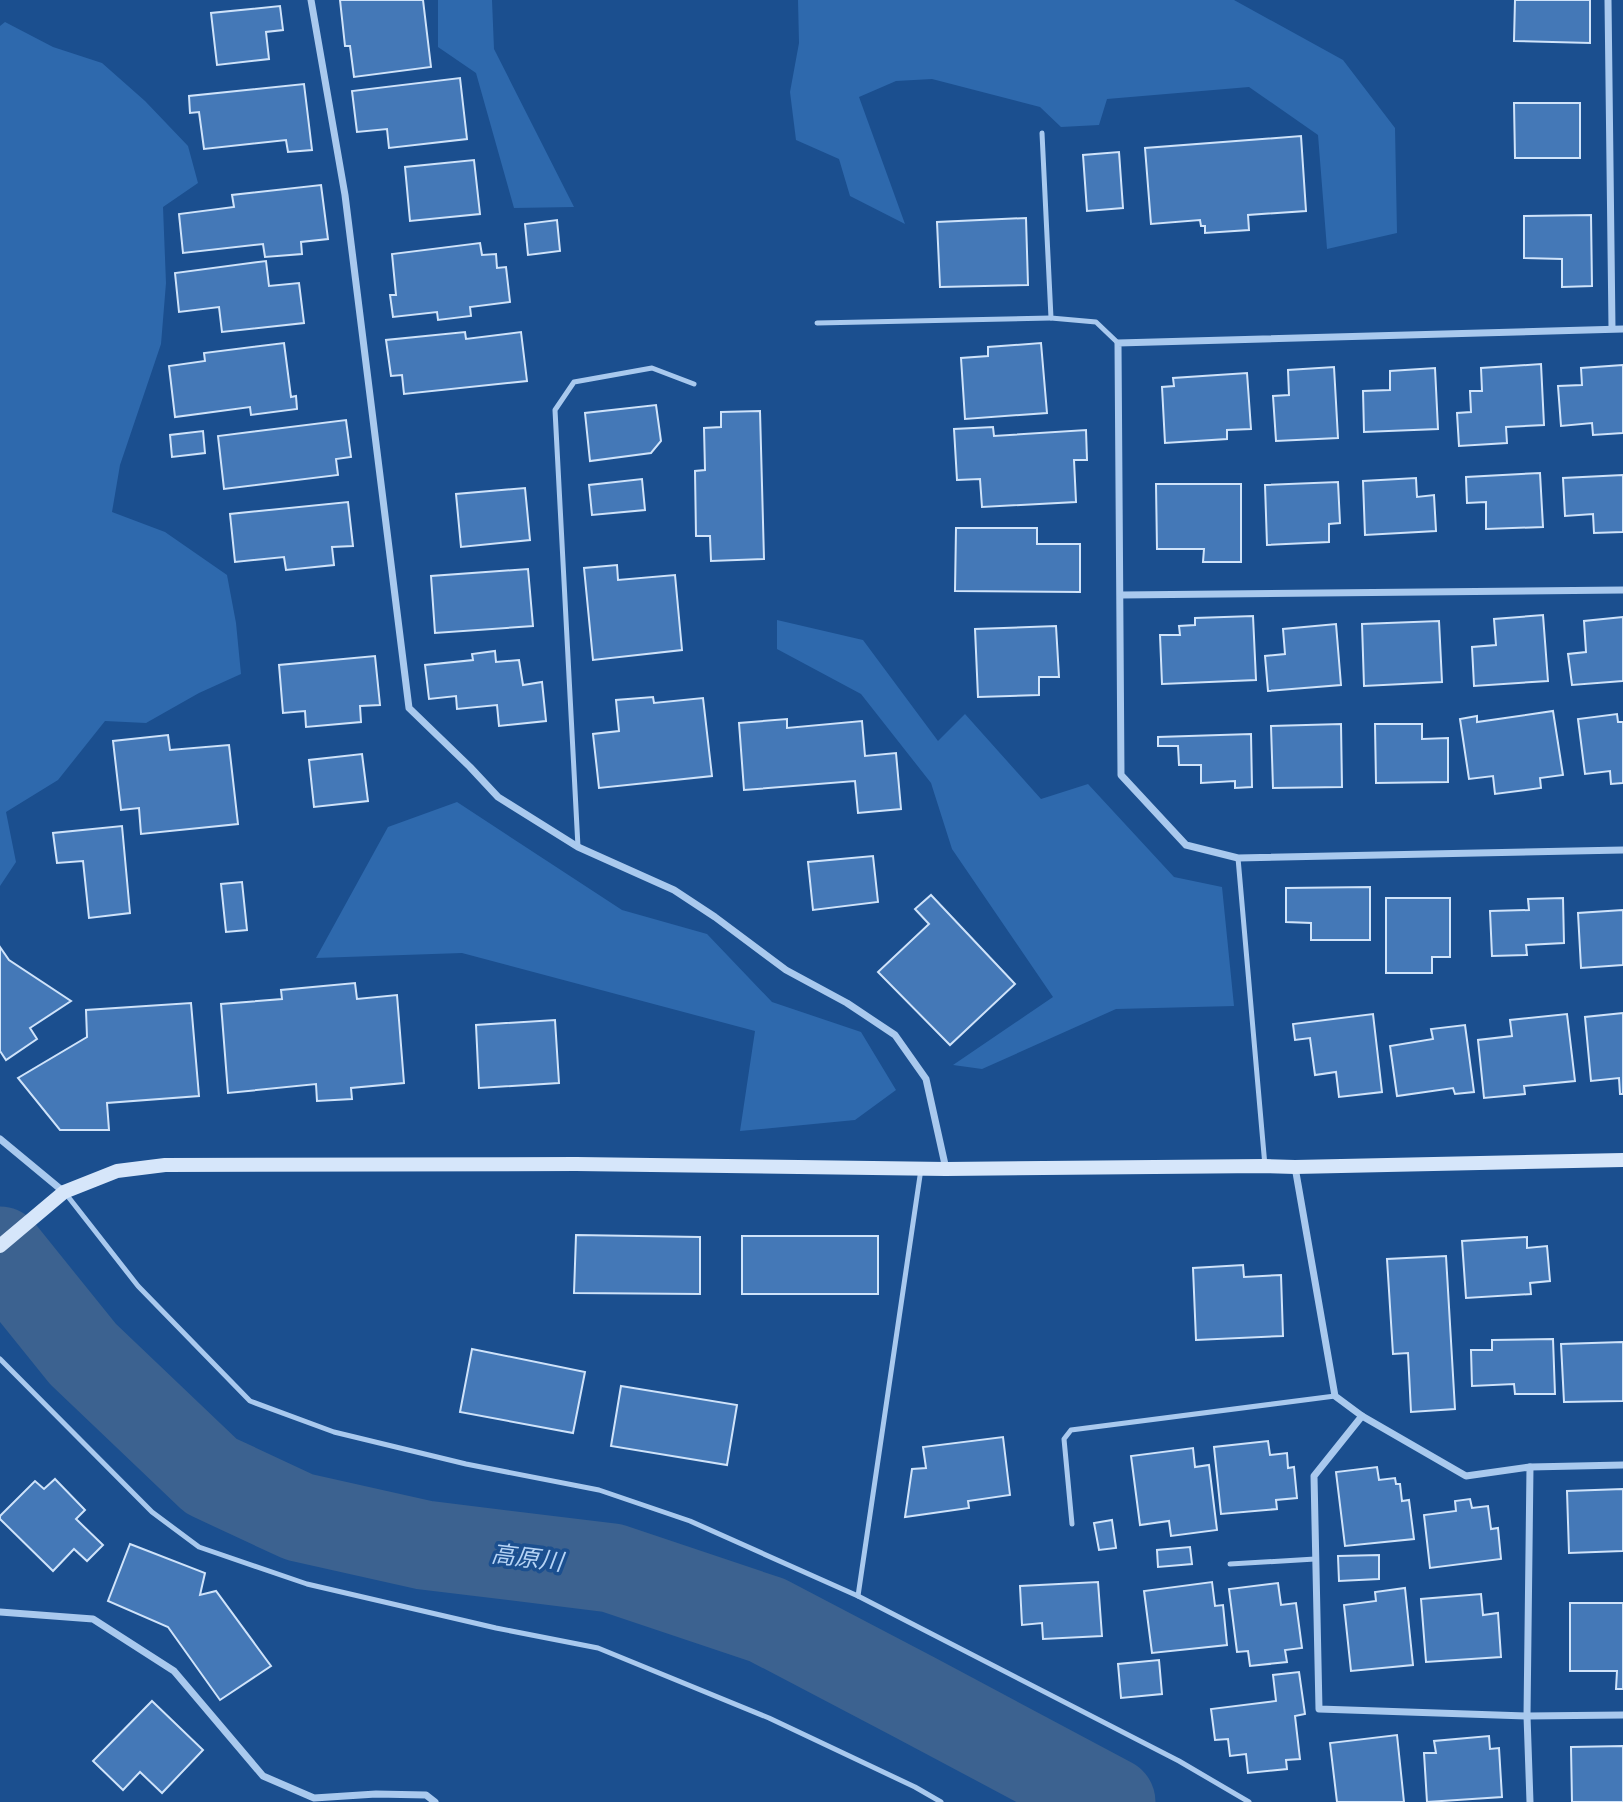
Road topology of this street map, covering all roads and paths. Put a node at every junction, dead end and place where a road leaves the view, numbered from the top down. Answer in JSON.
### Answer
{"nodes":[{"id":1,"x":311,"y":0,"type":"edge"},
{"id":2,"x":1608,"y":0,"type":"edge"},
{"id":3,"x":1042,"y":133,"type":"dead end"},
{"id":4,"x":1051,"y":318,"type":"junction"},
{"id":5,"x":817,"y":323,"type":"dead end"},
{"id":6,"x":1612,"y":328,"type":"junction"},
{"id":7,"x":1623,"y":328,"type":"edge"},
{"id":8,"x":1118,"y":343,"type":"junction"},
{"id":9,"x":694,"y":384,"type":"dead end"},
{"id":10,"x":1623,"y":590,"type":"edge"},
{"id":11,"x":1121,"y":595,"type":"junction"},
{"id":12,"x":578,"y":847,"type":"junction"},
{"id":13,"x":1623,"y":850,"type":"edge"},
{"id":14,"x":1238,"y":858,"type":"junction"},
{"id":15,"x":0,"y":1139,"type":"edge"},
{"id":16,"x":1623,"y":1160,"type":"edge"},
{"id":17,"x":1265,"y":1166,"type":"junction"},
{"id":18,"x":1295,"y":1167,"type":"junction"},
{"id":19,"x":921,"y":1169,"type":"junction"},
{"id":20,"x":946,"y":1169,"type":"junction"},
{"id":21,"x":64,"y":1192,"type":"junction"},
{"id":22,"x":0,"y":1246,"type":"edge"},
{"id":23,"x":0,"y":1359,"type":"edge"},
{"id":24,"x":1335,"y":1396,"type":"junction"},
{"id":25,"x":1362,"y":1416,"type":"junction"},
{"id":26,"x":1623,"y":1465,"type":"edge"},
{"id":27,"x":1530,"y":1467,"type":"junction"},
{"id":28,"x":1072,"y":1524,"type":"dead end"},
{"id":29,"x":1315,"y":1559,"type":"junction"},
{"id":30,"x":1230,"y":1564,"type":"dead end"},
{"id":31,"x":858,"y":1596,"type":"junction"},
{"id":32,"x":0,"y":1612,"type":"edge"},
{"id":33,"x":1623,"y":1715,"type":"edge"},
{"id":34,"x":1527,"y":1716,"type":"junction"},
{"id":35,"x":435,"y":1802,"type":"edge"},
{"id":36,"x":941,"y":1802,"type":"edge"},
{"id":37,"x":1249,"y":1802,"type":"edge"},
{"id":38,"x":1530,"y":1802,"type":"edge"}],
"edges":[{"from":1,"to":12,"type":"street"},
{"from":2,"to":6,"type":"street"},
{"from":3,"to":4,"type":"lane"},
{"from":4,"to":5,"type":"lane"},
{"from":4,"to":8,"type":"lane"},
{"from":6,"to":7,"type":"street"},
{"from":6,"to":8,"type":"street"},
{"from":8,"to":11,"type":"street"},
{"from":9,"to":12,"type":"lane"},
{"from":10,"to":11,"type":"street"},
{"from":11,"to":14,"type":"street"},
{"from":12,"to":20,"type":"street"},
{"from":13,"to":14,"type":"street"},
{"from":14,"to":17,"type":"lane"},
{"from":15,"to":21,"type":"street"},
{"from":16,"to":18,"type":"street"},
{"from":17,"to":18,"type":"street"},
{"from":17,"to":20,"type":"street"},
{"from":18,"to":24,"type":"street"},
{"from":19,"to":20,"type":"street"},
{"from":19,"to":21,"type":"street"},
{"from":19,"to":31,"type":"lane"},
{"from":21,"to":22,"type":"street"},
{"from":21,"to":31,"type":"lane"},
{"from":23,"to":36,"type":"lane"},
{"from":24,"to":25,"type":"street"},
{"from":24,"to":28,"type":"lane"},
{"from":25,"to":27,"type":"street"},
{"from":25,"to":29,"type":"street"},
{"from":26,"to":27,"type":"street"},
{"from":27,"to":34,"type":"street"},
{"from":29,"to":30,"type":"lane"},
{"from":29,"to":34,"type":"street"},
{"from":31,"to":37,"type":"lane"},
{"from":32,"to":35,"type":"street"},
{"from":33,"to":34,"type":"street"},
{"from":34,"to":38,"type":"street"}]}
